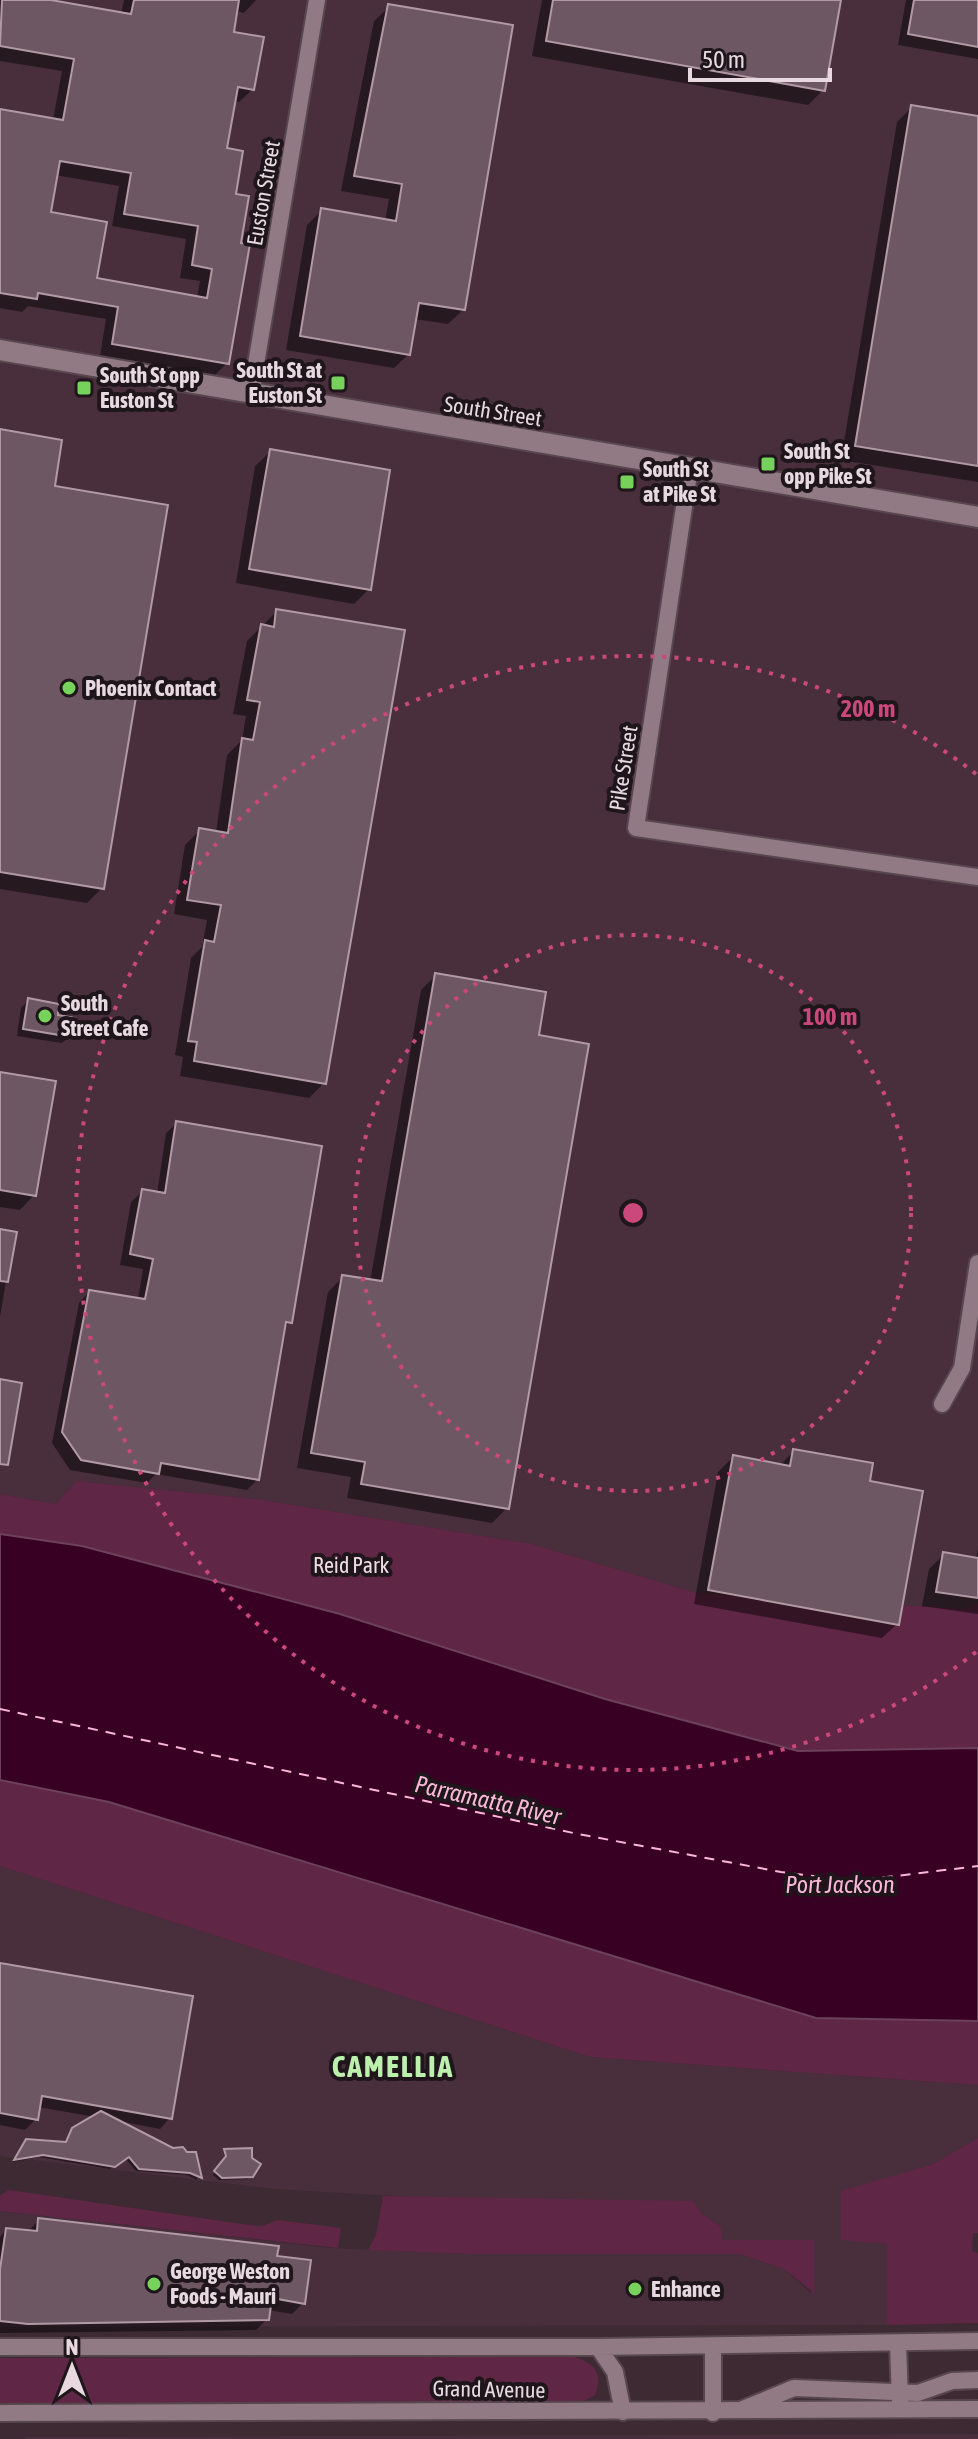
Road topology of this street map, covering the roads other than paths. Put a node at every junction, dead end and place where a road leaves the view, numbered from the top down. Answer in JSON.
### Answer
{"nodes":[{"id":1,"x":317,"y":0,"type":"edge"},
{"id":2,"x":0,"y":350,"type":"edge"},
{"id":3,"x":251,"y":394,"type":"junction"},
{"id":4,"x":690,"y":467,"type":"junction"},
{"id":5,"x":978,"y":517,"type":"edge"},
{"id":6,"x":978,"y":877,"type":"edge"},
{"id":7,"x":978,"y":1263,"type":"edge"},
{"id":8,"x":942,"y":1404,"type":"dead end"},
{"id":9,"x":978,"y":2341,"type":"edge"},
{"id":10,"x":898,"y":2343,"type":"junction"},
{"id":11,"x":713,"y":2346,"type":"junction"},
{"id":12,"x":0,"y":2347,"type":"edge"},
{"id":13,"x":598,"y":2347,"type":"junction"},
{"id":14,"x":978,"y":2380,"type":"edge"},
{"id":15,"x":900,"y":2393,"type":"junction"},
{"id":16,"x":978,"y":2409,"type":"edge"},
{"id":17,"x":900,"y":2410,"type":"junction"},
{"id":18,"x":623,"y":2412,"type":"junction"},
{"id":19,"x":734,"y":2412,"type":"junction"},
{"id":20,"x":0,"y":2413,"type":"edge"},
{"id":21,"x":713,"y":2413,"type":"junction"}],
"edges":[{"from":1,"to":3,"type":"street","name":"Euston Street"},
{"from":2,"to":3,"type":"street","name":"South Street"},
{"from":3,"to":4,"type":"street","name":"South Street"},
{"from":4,"to":5,"type":"street","name":"South Street"},
{"from":4,"to":6,"type":"street","name":"Pike Street"},
{"from":7,"to":8,"type":"street"},
{"from":9,"to":10,"type":"street","name":"Grand Avenue"},
{"from":10,"to":11,"type":"street","name":"Grand Avenue"},
{"from":10,"to":15,"type":"street"},
{"from":11,"to":13,"type":"street","name":"Grand Avenue"},
{"from":11,"to":21,"type":"street"},
{"from":12,"to":13,"type":"street","name":"Grand Avenue"},
{"from":13,"to":18,"type":"street"},
{"from":14,"to":15,"type":"street"},
{"from":15,"to":17,"type":"street"},
{"from":15,"to":19,"type":"street"},
{"from":16,"to":17,"type":"street","name":"Grand Avenue"},
{"from":17,"to":19,"type":"street","name":"Grand Avenue"},
{"from":18,"to":20,"type":"street","name":"Grand Avenue"},
{"from":18,"to":21,"type":"street","name":"Grand Avenue"},
{"from":19,"to":21,"type":"street","name":"Grand Avenue"}]}
